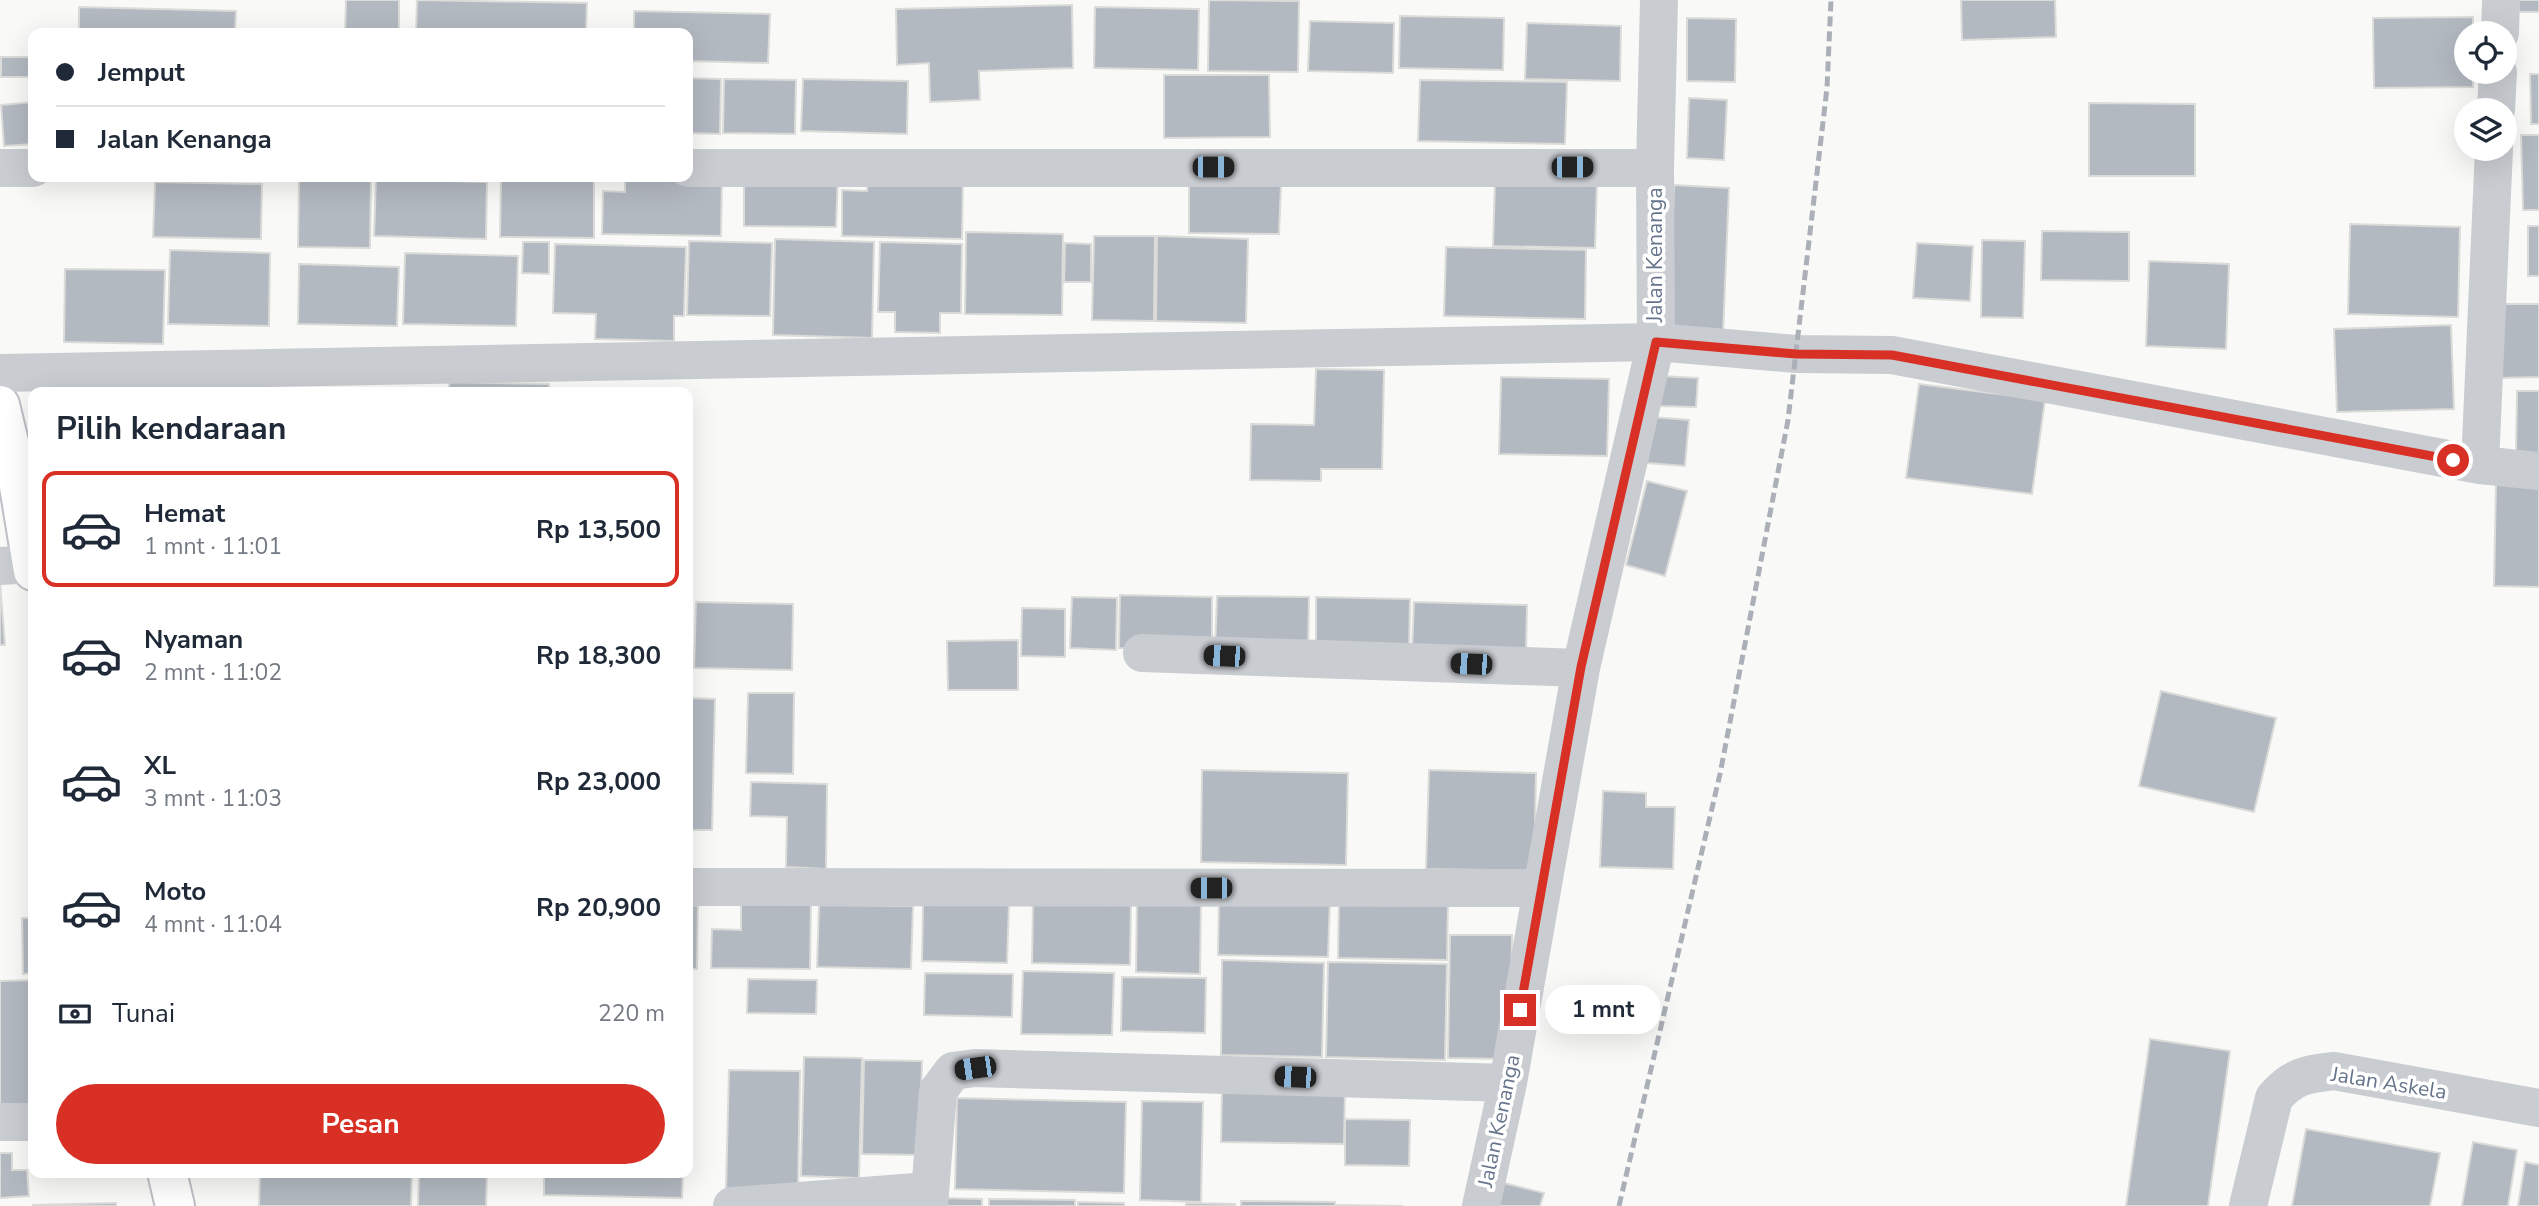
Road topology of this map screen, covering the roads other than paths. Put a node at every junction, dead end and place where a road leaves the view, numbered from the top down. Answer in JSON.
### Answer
{"nodes":[{"id":1,"x":1659,"y":0,"type":"edge"},
{"id":2,"x":2501,"y":0,"type":"edge"},
{"id":3,"x":2500,"y":21,"type":"edge"},
{"id":4,"x":2493,"y":161,"type":"edge"},
{"id":5,"x":0,"y":167,"type":"edge"},
{"id":6,"x":28,"y":167,"type":"edge"},
{"id":7,"x":693,"y":167,"type":"edge"},
{"id":8,"x":1655,"y":167,"type":"junction"},
{"id":9,"x":1656,"y":342,"type":"junction"},
{"id":10,"x":0,"y":373,"type":"edge"},
{"id":11,"x":0,"y":405,"type":"edge"},
{"id":12,"x":2480,"y":465,"type":"junction"},
{"id":13,"x":2539,"y":471,"type":"edge"},
{"id":14,"x":9,"y":481,"type":"edge"},
{"id":15,"x":22,"y":567,"type":"edge"},
{"id":16,"x":1142,"y":653,"type":"dead end"},
{"id":17,"x":1581,"y":667,"type":"junction"},
{"id":18,"x":693,"y":887,"type":"edge"},
{"id":19,"x":1541,"y":888,"type":"junction"},
{"id":20,"x":1508,"y":1083,"type":"junction"},
{"id":21,"x":2539,"y":1108,"type":"edge"},
{"id":22,"x":0,"y":1122,"type":"edge"},
{"id":23,"x":28,"y":1122,"type":"edge"},
{"id":24,"x":168,"y":1178,"type":"edge"},
{"id":25,"x":929,"y":1199,"type":"edge"},
{"id":26,"x":174,"y":1206,"type":"edge"},
{"id":27,"x":732,"y":1206,"type":"edge"},
{"id":28,"x":1481,"y":1206,"type":"edge"},
{"id":29,"x":2248,"y":1206,"type":"edge"}],
"edges":[{"from":1,"to":8,"type":"street","name":"Jalan Kenanga"},
{"from":2,"to":3,"type":"street"},
{"from":4,"to":12,"type":"street"},
{"from":5,"to":6,"type":"street"},
{"from":7,"to":8,"type":"street"},
{"from":8,"to":9,"type":"street","name":"Jalan Kenanga"},
{"from":9,"to":10,"type":"street"},
{"from":9,"to":12,"type":"street"},
{"from":9,"to":17,"type":"street","name":"Jalan Kenanga"},
{"from":11,"to":14,"type":"street"},
{"from":12,"to":13,"type":"street"},
{"from":14,"to":15,"type":"street"},
{"from":16,"to":17,"type":"street"},
{"from":17,"to":19,"type":"street","name":"Jalan Kenanga"},
{"from":18,"to":19,"type":"street"},
{"from":19,"to":20,"type":"street","name":"Jalan Kenanga"},
{"from":20,"to":25,"type":"street"},
{"from":20,"to":28,"type":"street","name":"Jalan Kenanga"},
{"from":21,"to":29,"type":"street","name":"Jalan Askela"},
{"from":22,"to":23,"type":"street"},
{"from":24,"to":26,"type":"street"},
{"from":25,"to":27,"type":"street"}]}
